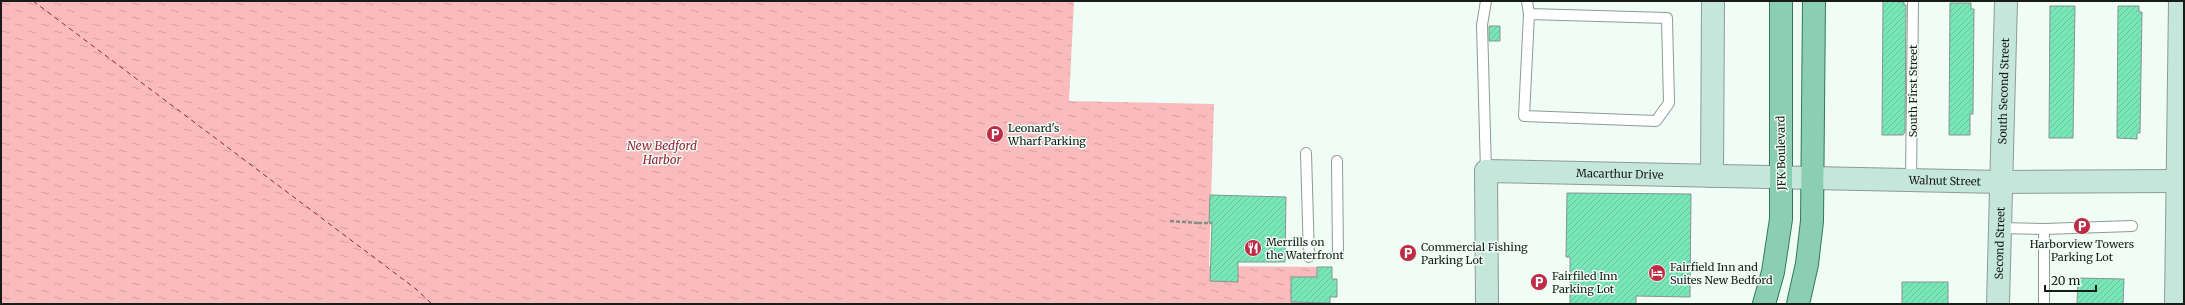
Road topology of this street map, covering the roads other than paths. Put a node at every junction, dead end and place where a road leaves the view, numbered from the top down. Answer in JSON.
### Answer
{"nodes":[{"id":1,"x":1486,"y":1,"type":"edge"},
{"id":2,"x":1527,"y":1,"type":"edge"},
{"id":3,"x":1713,"y":1,"type":"edge"},
{"id":4,"x":1781,"y":1,"type":"edge"},
{"id":5,"x":1814,"y":1,"type":"edge"},
{"id":6,"x":1913,"y":1,"type":"edge"},
{"id":7,"x":2006,"y":1,"type":"edge"},
{"id":8,"x":2180,"y":1,"type":"edge"},
{"id":9,"x":1529,"y":14,"type":"junction"},
{"id":10,"x":1306,"y":153,"type":"dead end"},
{"id":11,"x":1337,"y":161,"type":"dead end"},
{"id":12,"x":1486,"y":171,"type":"junction"},
{"id":13,"x":1712,"y":176,"type":"junction"},
{"id":14,"x":1780,"y":178,"type":"junction"},
{"id":15,"x":1813,"y":179,"type":"junction"},
{"id":16,"x":1911,"y":180,"type":"junction"},
{"id":17,"x":2178,"y":181,"type":"junction"},
{"id":18,"x":2001,"y":182,"type":"junction"},
{"id":19,"x":2132,"y":226,"type":"dead end"},
{"id":20,"x":2000,"y":228,"type":"junction"},
{"id":21,"x":2044,"y":229,"type":"junction"},
{"id":22,"x":1338,"y":254,"type":"dead end"},
{"id":23,"x":1309,"y":257,"type":"dead end"},
{"id":24,"x":1487,"y":304,"type":"edge"},
{"id":25,"x":1764,"y":304,"type":"edge"},
{"id":26,"x":1798,"y":304,"type":"edge"},
{"id":27,"x":1998,"y":304,"type":"edge"},
{"id":28,"x":2044,"y":304,"type":"edge"},
{"id":29,"x":2176,"y":304,"type":"edge"}],
"edges":[{"from":1,"to":12,"type":"lane"},
{"from":2,"to":9,"type":"lane"},
{"from":3,"to":13,"type":"street"},
{"from":4,"to":14,"type":"main road","name":"JFK Boulevard"},
{"from":5,"to":15,"type":"main road"},
{"from":6,"to":16,"type":"lane","name":"South First Street"},
{"from":7,"to":18,"type":"street","name":"South Second Street"},
{"from":8,"to":17,"type":"street"},
{"from":9,"to":9,"type":"lane"},
{"from":10,"to":23,"type":"lane"},
{"from":11,"to":22,"type":"lane"},
{"from":12,"to":13,"type":"street","name":"Macarthur Drive"},
{"from":12,"to":24,"type":"street"},
{"from":13,"to":14,"type":"street","name":"Walnut Street"},
{"from":14,"to":15,"type":"street","name":"Walnut Street"},
{"from":14,"to":25,"type":"main road","name":"JFK Boulevard"},
{"from":15,"to":16,"type":"street","name":"Walnut Street"},
{"from":15,"to":26,"type":"main road"},
{"from":16,"to":18,"type":"street","name":"Walnut Street"},
{"from":17,"to":18,"type":"street","name":"Walnut Street"},
{"from":17,"to":29,"type":"street"},
{"from":18,"to":20,"type":"street","name":"Second Street"},
{"from":19,"to":21,"type":"lane"},
{"from":20,"to":21,"type":"lane"},
{"from":20,"to":27,"type":"street","name":"Second Street"},
{"from":21,"to":28,"type":"lane"}]}
